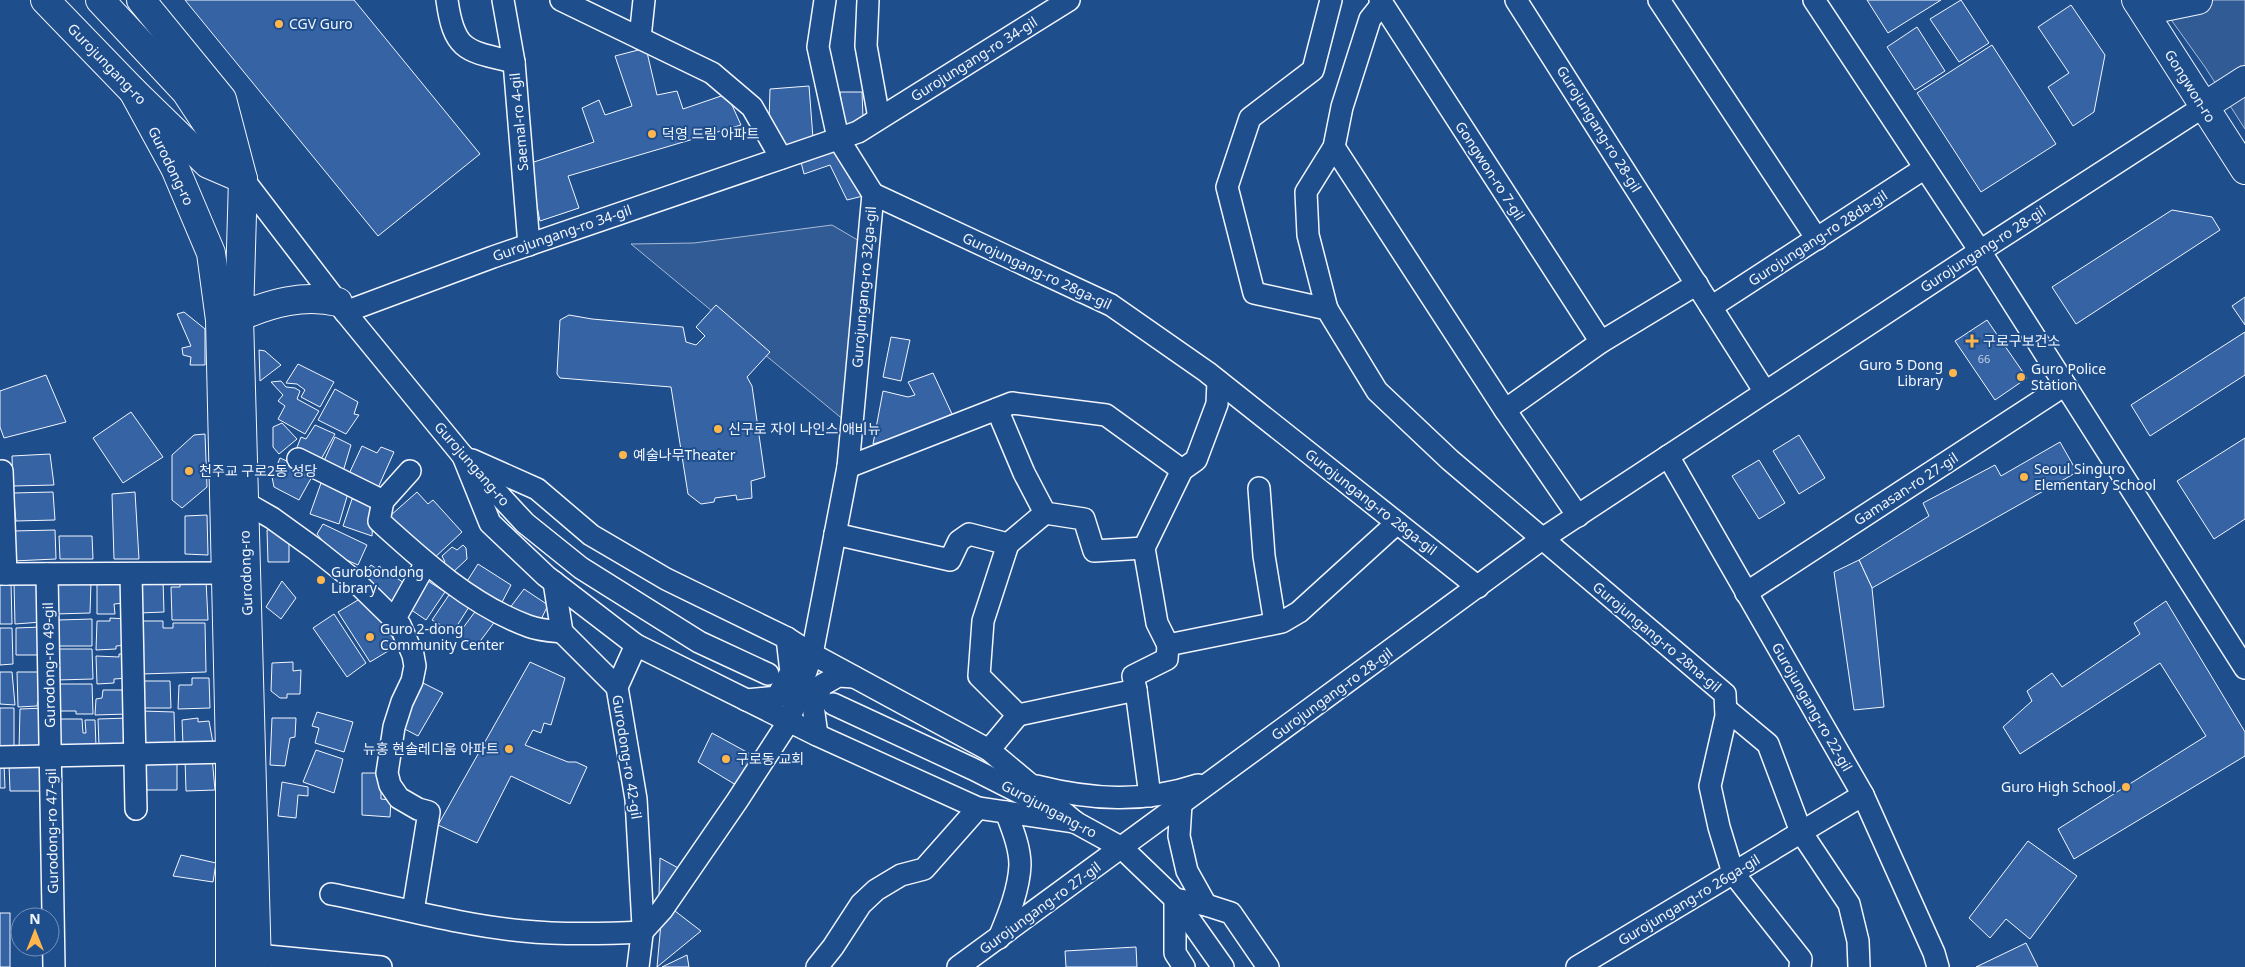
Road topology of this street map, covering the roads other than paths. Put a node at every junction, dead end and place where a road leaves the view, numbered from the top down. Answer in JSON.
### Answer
{"nodes":[{"id":1,"x":45,"y":0,"type":"edge"},
{"id":2,"x":100,"y":0,"type":"edge"},
{"id":3,"x":141,"y":0,"type":"edge"},
{"id":4,"x":447,"y":0,"type":"edge"},
{"id":5,"x":503,"y":0,"type":"edge"},
{"id":6,"x":561,"y":0,"type":"edge"},
{"id":7,"x":644,"y":0,"type":"edge"},
{"id":8,"x":825,"y":0,"type":"edge"},
{"id":9,"x":868,"y":0,"type":"edge"},
{"id":10,"x":1069,"y":0,"type":"edge"},
{"id":11,"x":1331,"y":0,"type":"edge"},
{"id":12,"x":1516,"y":0,"type":"edge"},
{"id":13,"x":1659,"y":0,"type":"edge"},
{"id":14,"x":1814,"y":0,"type":"edge"},
{"id":15,"x":2137,"y":0,"type":"edge"},
{"id":16,"x":2198,"y":0,"type":"edge"},
{"id":17,"x":1381,"y":2,"type":"edge"},
{"id":18,"x":640,"y":38,"type":"junction"},
{"id":19,"x":514,"y":62,"type":"junction"},
{"id":20,"x":2245,"y":80,"type":"edge"},
{"id":21,"x":133,"y":91,"type":"junction"},
{"id":22,"x":2203,"y":107,"type":"junction"},
{"id":23,"x":879,"y":118,"type":"junction"},
{"id":24,"x":838,"y":138,"type":"junction"},
{"id":25,"x":1334,"y":147,"type":"junction"},
{"id":26,"x":781,"y":158,"type":"junction"},
{"id":27,"x":1925,"y":168,"type":"junction"},
{"id":28,"x":2245,"y":170,"type":"edge"},
{"id":29,"x":243,"y":179,"type":"junction"},
{"id":30,"x":873,"y":194,"type":"junction"},
{"id":31,"x":1817,"y":239,"type":"junction"},
{"id":32,"x":529,"y":244,"type":"junction"},
{"id":33,"x":1980,"y":251,"type":"junction"},
{"id":34,"x":1697,"y":284,"type":"junction"},
{"id":35,"x":232,"y":302,"type":"junction"},
{"id":36,"x":342,"y":307,"type":"junction"},
{"id":37,"x":1711,"y":307,"type":"junction"},
{"id":38,"x":1327,"y":308,"type":"junction"},
{"id":39,"x":1601,"y":342,"type":"junction"},
{"id":40,"x":1218,"y":380,"type":"junction"},
{"id":41,"x":2065,"y":385,"type":"junction"},
{"id":42,"x":1765,"y":392,"type":"junction"},
{"id":43,"x":997,"y":409,"type":"junction"},
{"id":44,"x":1505,"y":410,"type":"junction"},
{"id":45,"x":463,"y":456,"type":"junction"},
{"id":46,"x":1668,"y":456,"type":"junction"},
{"id":47,"x":298,"y":459,"type":"dead end"},
{"id":48,"x":848,"y":467,"type":"junction"},
{"id":49,"x":1182,"y":470,"type":"junction"},
{"id":50,"x":2,"y":471,"type":"dead end"},
{"id":51,"x":410,"y":471,"type":"dead end"},
{"id":52,"x":1259,"y":488,"type":"dead end"},
{"id":53,"x":383,"y":501,"type":"junction"},
{"id":54,"x":244,"y":502,"type":"junction"},
{"id":55,"x":1045,"y":513,"type":"junction"},
{"id":56,"x":1578,"y":516,"type":"junction"},
{"id":57,"x":1397,"y":523,"type":"junction"},
{"id":58,"x":835,"y":534,"type":"junction"},
{"id":59,"x":1542,"y":539,"type":"junction"},
{"id":60,"x":1008,"y":544,"type":"junction"},
{"id":61,"x":1144,"y":548,"type":"junction"},
{"id":62,"x":426,"y":563,"type":"junction"},
{"id":63,"x":3,"y":574,"type":"edge"},
{"id":64,"x":47,"y":574,"type":"junction"},
{"id":65,"x":131,"y":574,"type":"junction"},
{"id":66,"x":226,"y":574,"type":"junction"},
{"id":67,"x":554,"y":582,"type":"junction"},
{"id":68,"x":1478,"y":587,"type":"junction"},
{"id":69,"x":1746,"y":593,"type":"junction"},
{"id":70,"x":394,"y":620,"type":"junction"},
{"id":71,"x":1275,"y":623,"type":"junction"},
{"id":72,"x":562,"y":632,"type":"junction"},
{"id":73,"x":786,"y":638,"type":"junction"},
{"id":74,"x":636,"y":646,"type":"junction"},
{"id":75,"x":1168,"y":646,"type":"junction"},
{"id":76,"x":812,"y":654,"type":"junction"},
{"id":77,"x":2245,"y":668,"type":"edge"},
{"id":78,"x":768,"y":674,"type":"dead end"},
{"id":79,"x":854,"y":677,"type":"junction"},
{"id":80,"x":616,"y":687,"type":"junction"},
{"id":81,"x":1136,"y":690,"type":"junction"},
{"id":82,"x":746,"y":700,"type":"junction"},
{"id":83,"x":834,"y":704,"type":"dead end"},
{"id":84,"x":1726,"y":709,"type":"junction"},
{"id":85,"x":1018,"y":714,"type":"junction"},
{"id":86,"x":789,"y":721,"type":"junction"},
{"id":87,"x":817,"y":735,"type":"junction"},
{"id":88,"x":989,"y":750,"type":"junction"},
{"id":89,"x":230,"y":752,"type":"junction"},
{"id":90,"x":134,"y":753,"type":"junction"},
{"id":91,"x":51,"y":756,"type":"junction"},
{"id":92,"x":0,"y":757,"type":"edge"},
{"id":93,"x":1212,"y":780,"type":"junction"},
{"id":94,"x":1033,"y":785,"type":"junction"},
{"id":95,"x":1863,"y":795,"type":"junction"},
{"id":96,"x":1150,"y":796,"type":"junction"},
{"id":97,"x":1181,"y":804,"type":"junction"},
{"id":98,"x":978,"y":808,"type":"junction"},
{"id":99,"x":136,"y":809,"type":"dead end"},
{"id":100,"x":1006,"y":812,"type":"junction"},
{"id":101,"x":1075,"y":822,"type":"junction"},
{"id":102,"x":1801,"y":832,"type":"junction"},
{"id":103,"x":1122,"y":848,"type":"junction"},
{"id":104,"x":1733,"y":873,"type":"junction"},
{"id":105,"x":331,"y":894,"type":"dead end"},
{"id":106,"x":1175,"y":899,"type":"junction"},
{"id":107,"x":1206,"y":905,"type":"junction"},
{"id":108,"x":413,"y":911,"type":"junction"},
{"id":109,"x":642,"y":932,"type":"junction"},
{"id":110,"x":999,"y":938,"type":"junction"},
{"id":111,"x":257,"y":961,"type":"edge"},
{"id":112,"x":54,"y":967,"type":"edge"},
{"id":113,"x":230,"y":967,"type":"edge"},
{"id":114,"x":381,"y":967,"type":"edge"},
{"id":115,"x":638,"y":967,"type":"edge"},
{"id":116,"x":817,"y":967,"type":"edge"},
{"id":117,"x":958,"y":967,"type":"edge"},
{"id":118,"x":1184,"y":967,"type":"edge"},
{"id":119,"x":1223,"y":967,"type":"edge"},
{"id":120,"x":1268,"y":967,"type":"edge"},
{"id":121,"x":1577,"y":967,"type":"edge"},
{"id":122,"x":1800,"y":967,"type":"edge"},
{"id":123,"x":1859,"y":967,"type":"edge"},
{"id":124,"x":1938,"y":967,"type":"edge"}],
"edges":[{"from":1,"to":21,"type":"main road","name":"Gurojungang-ro"},
{"from":2,"to":29,"type":"main road","name":"Gurojungang-ro"},
{"from":3,"to":29,"type":"main road","name":"Gurodong-ro"},
{"from":4,"to":19,"type":"street"},
{"from":5,"to":19,"type":"street","name":"Saemal-ro 4-gil"},
{"from":6,"to":18,"type":"street"},
{"from":7,"to":18,"type":"street"},
{"from":8,"to":24,"type":"street","name":"Gurojungang-ro 32ga-gil"},
{"from":9,"to":23,"type":"street"},
{"from":10,"to":23,"type":"street","name":"Gurojungang-ro 34-gil"},
{"from":11,"to":38,"type":"street"},
{"from":12,"to":34,"type":"street","name":"Gurojungang-ro 28-gil"},
{"from":13,"to":31,"type":"street"},
{"from":14,"to":27,"type":"street"},
{"from":15,"to":16,"type":"main road","name":"Gongwon-ro"},
{"from":15,"to":22,"type":"main road","name":"Gongwon-ro"},
{"from":17,"to":25,"type":"street"},
{"from":17,"to":39,"type":"street","name":"Gongwon-ro 7-gil"},
{"from":18,"to":26,"type":"street"},
{"from":19,"to":32,"type":"street","name":"Saemal-ro 4-gil"},
{"from":20,"to":22,"type":"main road"},
{"from":21,"to":29,"type":"main road","name":"Gurojungang-ro"},
{"from":21,"to":35,"type":"main road","name":"Gurodong-ro"},
{"from":22,"to":28,"type":"main road","name":"Gongwon-ro"},
{"from":22,"to":33,"type":"street","name":"Gurojungang-ro 28-gil"},
{"from":23,"to":24,"type":"street","name":"Gurojungang-ro 34-gil"},
{"from":24,"to":26,"type":"street","name":"Gurojungang-ro 34-gil"},
{"from":24,"to":30,"type":"street","name":"Gurojungang-ro 32ga-gil"},
{"from":25,"to":38,"type":"street"},
{"from":25,"to":44,"type":"street"},
{"from":26,"to":32,"type":"street","name":"Gurojungang-ro 34-gil"},
{"from":27,"to":31,"type":"street","name":"Gurojungang-ro 28da-gil"},
{"from":27,"to":33,"type":"street"},
{"from":29,"to":35,"type":"main road","name":"Gurodong-ro"},
{"from":29,"to":36,"type":"street","name":"Gurojungang-ro"},
{"from":30,"to":40,"type":"street","name":"Gurojungang-ro 28ga-gil"},
{"from":30,"to":48,"type":"street","name":"Gurojungang-ro 32ga-gil"},
{"from":31,"to":37,"type":"street","name":"Gurojungang-ro 28da-gil"},
{"from":32,"to":36,"type":"street","name":"Gurojungang-ro 34-gil"},
{"from":33,"to":41,"type":"street"},
{"from":33,"to":42,"type":"street","name":"Gurojungang-ro 28-gil"},
{"from":34,"to":37,"type":"street","name":"Gurojungang-ro 28-gil"},
{"from":34,"to":39,"type":"street"},
{"from":35,"to":36,"type":"main road"},
{"from":35,"to":54,"type":"main road","name":"Gurodong-ro"},
{"from":35,"to":66,"type":"main road","name":"Gurodong-ro"},
{"from":36,"to":45,"type":"street","name":"Gurojungang-ro"},
{"from":37,"to":42,"type":"street","name":"Gurojungang-ro 28-gil"},
{"from":38,"to":59,"type":"street"},
{"from":39,"to":44,"type":"street"},
{"from":40,"to":49,"type":"street"},
{"from":40,"to":57,"type":"street","name":"Gurojungang-ro 28ga-gil"},
{"from":41,"to":69,"type":"street","name":"Gamasan-ro 27-gil"},
{"from":41,"to":77,"type":"street"},
{"from":42,"to":46,"type":"street","name":"Gurojungang-ro 28-gil"},
{"from":43,"to":48,"type":"street"},
{"from":43,"to":49,"type":"street"},
{"from":43,"to":55,"type":"street"},
{"from":44,"to":56,"type":"street"},
{"from":45,"to":67,"type":"street"},
{"from":45,"to":73,"type":"street"},
{"from":45,"to":78,"type":"street","name":"Gurojungang-ro"},
{"from":46,"to":56,"type":"street","name":"Gurojungang-ro 28-gil"},
{"from":46,"to":69,"type":"street","name":"Gurojungang-ro 22-gil"},
{"from":47,"to":53,"type":"street"},
{"from":48,"to":58,"type":"street","name":"Gurojungang-ro 32ga-gil"},
{"from":49,"to":61,"type":"street"},
{"from":50,"to":63,"type":"street"},
{"from":51,"to":53,"type":"street"},
{"from":52,"to":71,"type":"street"},
{"from":53,"to":62,"type":"street"},
{"from":54,"to":70,"type":"street"},
{"from":54,"to":111,"type":"main road","name":"Gurodong-ro"},
{"from":55,"to":60,"type":"street"},
{"from":55,"to":61,"type":"street"},
{"from":56,"to":59,"type":"street","name":"Gurojungang-ro 28-gil"},
{"from":57,"to":68,"type":"street","name":"Gurojungang-ro 28ga-gil"},
{"from":57,"to":71,"type":"street"},
{"from":58,"to":60,"type":"street"},
{"from":58,"to":76,"type":"street","name":"Gurojungang-ro 32ga-gil"},
{"from":59,"to":68,"type":"street","name":"Gurojungang-ro 28-gil"},
{"from":59,"to":84,"type":"street","name":"Gurojungang-ro 28na-gil"},
{"from":60,"to":85,"type":"street"},
{"from":61,"to":75,"type":"street"},
{"from":62,"to":70,"type":"street"},
{"from":62,"to":72,"type":"street"},
{"from":63,"to":64,"type":"street"},
{"from":64,"to":65,"type":"street"},
{"from":64,"to":91,"type":"street","name":"Gurodong-ro 49-gil"},
{"from":65,"to":66,"type":"street"},
{"from":65,"to":90,"type":"street"},
{"from":66,"to":89,"type":"main road","name":"Gurodong-ro"},
{"from":67,"to":72,"type":"street"},
{"from":67,"to":74,"type":"street"},
{"from":68,"to":93,"type":"street","name":"Gurojungang-ro 28-gil"},
{"from":69,"to":95,"type":"street","name":"Gurojungang-ro 22-gil"},
{"from":70,"to":108,"type":"street"},
{"from":71,"to":75,"type":"street"},
{"from":72,"to":80,"type":"street"},
{"from":73,"to":76,"type":"street"},
{"from":73,"to":82,"type":"street"},
{"from":74,"to":80,"type":"street","name":"Gurodong-ro 42-gil"},
{"from":74,"to":82,"type":"street"},
{"from":75,"to":81,"type":"street"},
{"from":76,"to":79,"type":"street"},
{"from":76,"to":86,"type":"street","name":"Gurojungang-ro 32ga-gil"},
{"from":79,"to":87,"type":"street"},
{"from":79,"to":88,"type":"street"},
{"from":80,"to":109,"type":"street","name":"Gurodong-ro 42-gil"},
{"from":81,"to":85,"type":"street"},
{"from":81,"to":96,"type":"street"},
{"from":82,"to":86,"type":"street"},
{"from":83,"to":101,"type":"street","name":"Gurojungang-ro"},
{"from":84,"to":102,"type":"street"},
{"from":84,"to":104,"type":"street","name":"Gurojungang-ro 28na-gil"},
{"from":85,"to":88,"type":"street"},
{"from":86,"to":87,"type":"street"},
{"from":86,"to":109,"type":"street"},
{"from":87,"to":98,"type":"street"},
{"from":88,"to":94,"type":"street"},
{"from":89,"to":90,"type":"street"},
{"from":89,"to":113,"type":"main road","name":"Gurodong-ro"},
{"from":90,"to":91,"type":"street"},
{"from":90,"to":99,"type":"street"},
{"from":91,"to":92,"type":"street"},
{"from":91,"to":112,"type":"street","name":"Gurodong-ro 47-gil"},
{"from":93,"to":96,"type":"street"},
{"from":93,"to":97,"type":"street","name":"Gurojungang-ro 28-gil"},
{"from":94,"to":96,"type":"street"},
{"from":94,"to":101,"type":"street"},
{"from":95,"to":102,"type":"street","name":"Gurojungang-ro 26ga-gil"},
{"from":95,"to":124,"type":"street","name":"Gurojungang-ro 22-gil"},
{"from":97,"to":103,"type":"street","name":"Gurojungang-ro 28-gil"},
{"from":97,"to":107,"type":"street"},
{"from":98,"to":100,"type":"street"},
{"from":98,"to":116,"type":"street"},
{"from":100,"to":101,"type":"street"},
{"from":100,"to":110,"type":"street"},
{"from":101,"to":103,"type":"street","name":"Gurojungang-ro"},
{"from":102,"to":104,"type":"street","name":"Gurojungang-ro 26ga-gil"},
{"from":102,"to":123,"type":"street"},
{"from":103,"to":106,"type":"street","name":"Gurojungang-ro"},
{"from":103,"to":110,"type":"street","name":"Gurojungang-ro 27-gil"},
{"from":104,"to":121,"type":"street","name":"Gurojungang-ro 26ga-gil"},
{"from":104,"to":122,"type":"street","name":"Gurojungang-ro 28na-gil"},
{"from":105,"to":108,"type":"street"},
{"from":106,"to":107,"type":"street"},
{"from":106,"to":118,"type":"street"},
{"from":106,"to":119,"type":"street","name":"Gurojungang-ro"},
{"from":107,"to":120,"type":"street"},
{"from":108,"to":109,"type":"street"},
{"from":109,"to":115,"type":"street","name":"Gurodong-ro 42-gil"},
{"from":110,"to":117,"type":"street","name":"Gurojungang-ro 27-gil"},
{"from":111,"to":114,"type":"street"}]}
